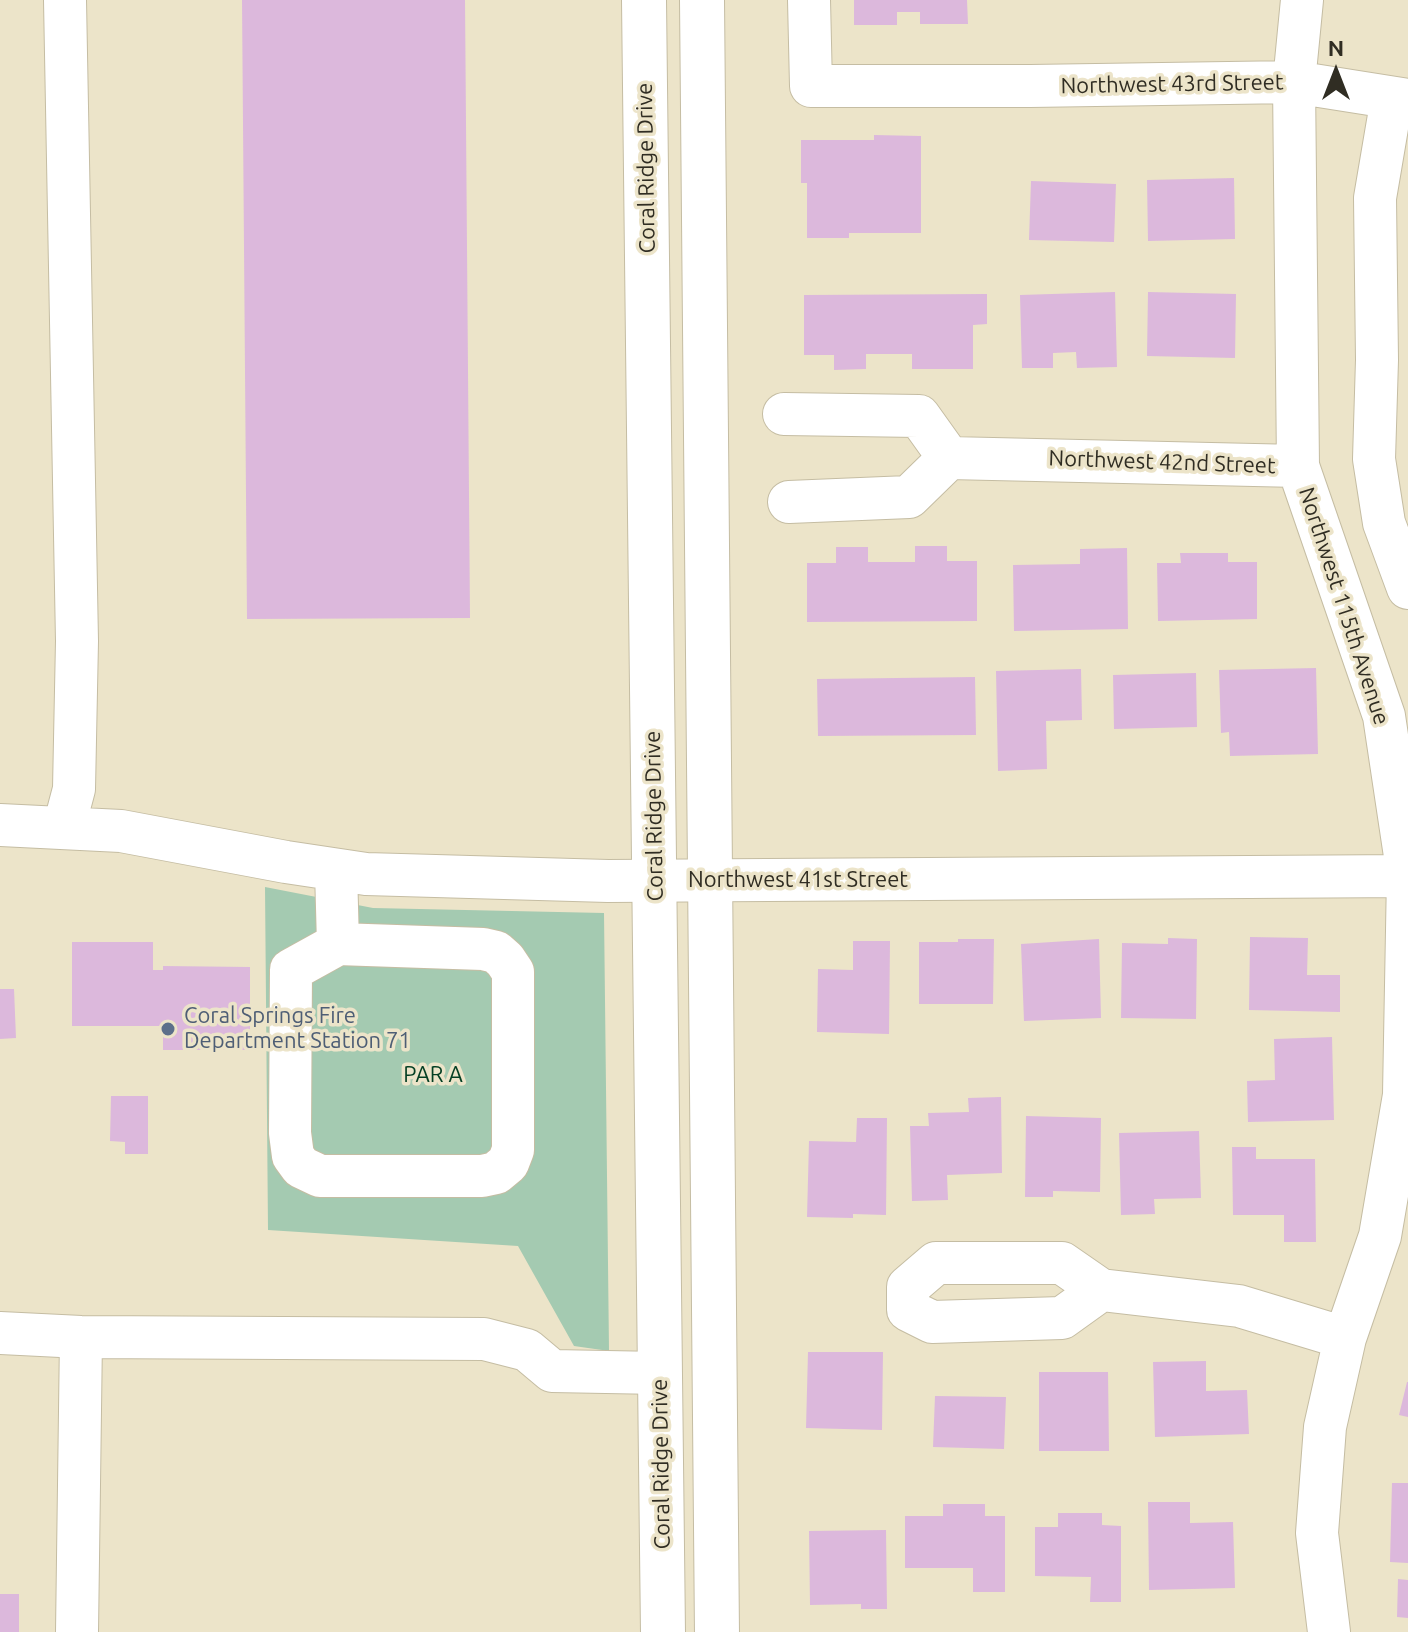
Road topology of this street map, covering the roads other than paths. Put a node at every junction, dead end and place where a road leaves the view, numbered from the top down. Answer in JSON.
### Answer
{"nodes":[{"id":1,"x":65,"y":0,"type":"edge"},
{"id":2,"x":644,"y":0,"type":"edge"},
{"id":3,"x":702,"y":0,"type":"edge"},
{"id":4,"x":809,"y":0,"type":"edge"},
{"id":5,"x":1302,"y":0,"type":"edge"},
{"id":6,"x":1294,"y":82,"type":"junction"},
{"id":7,"x":1400,"y":99,"type":"edge"},
{"id":8,"x":784,"y":414,"type":"dead end"},
{"id":9,"x":949,"y":458,"type":"junction"},
{"id":10,"x":1298,"y":466,"type":"junction"},
{"id":11,"x":789,"y":502,"type":"dead end"},
{"id":12,"x":1406,"y":582,"type":"edge"},
{"id":13,"x":1344,"y":599,"type":"junction"},
{"id":14,"x":0,"y":825,"type":"edge"},
{"id":15,"x":64,"y":827,"type":"junction"},
{"id":16,"x":336,"y":870,"type":"junction"},
{"id":17,"x":1408,"y":876,"type":"edge"},
{"id":18,"x":654,"y":881,"type":"junction"},
{"id":19,"x":709,"y":881,"type":"junction"},
{"id":20,"x":338,"y":944,"type":"junction"},
{"id":21,"x":1101,"y":1290,"type":"dead end"},
{"id":22,"x":0,"y":1333,"type":"edge"},
{"id":23,"x":81,"y":1337,"type":"junction"},
{"id":24,"x":1345,"y":1338,"type":"junction"},
{"id":25,"x":660,"y":1373,"type":"junction"},
{"id":26,"x":77,"y":1632,"type":"edge"},
{"id":27,"x":663,"y":1632,"type":"edge"},
{"id":28,"x":717,"y":1632,"type":"edge"},
{"id":29,"x":1329,"y":1632,"type":"edge"}],
"edges":[{"from":1,"to":15,"type":"street"},
{"from":2,"to":18,"type":"main road","name":"Coral Ridge Drive"},
{"from":3,"to":19,"type":"main road"},
{"from":4,"to":6,"type":"street","name":"Northwest 43rd Street"},
{"from":5,"to":6,"type":"street","name":"Northwest 115th Avenue"},
{"from":6,"to":7,"type":"street","name":"Northwest 43rd Street"},
{"from":6,"to":10,"type":"street","name":"Northwest 115th Avenue"},
{"from":7,"to":12,"type":"street"},
{"from":8,"to":9,"type":"street"},
{"from":9,"to":10,"type":"street","name":"Northwest 42nd Street"},
{"from":9,"to":11,"type":"street"},
{"from":10,"to":13,"type":"street","name":"Northwest 115th Avenue"},
{"from":12,"to":13,"type":"street"},
{"from":13,"to":17,"type":"street","name":"Northwest 115th Avenue"},
{"from":14,"to":15,"type":"street","name":"Northwest 41st Street"},
{"from":15,"to":16,"type":"street","name":"Northwest 41st Street"},
{"from":16,"to":18,"type":"street","name":"Northwest 41st Street"},
{"from":16,"to":20,"type":"street"},
{"from":17,"to":19,"type":"street","name":"Northwest 41st Street"},
{"from":17,"to":24,"type":"street","name":"Northwest 115th Avenue"},
{"from":18,"to":19,"type":"street","name":"Northwest 41st Street"},
{"from":18,"to":25,"type":"main road","name":"Coral Ridge Drive"},
{"from":19,"to":28,"type":"main road"},
{"from":20,"to":20,"type":"street"},
{"from":21,"to":24,"type":"street"},
{"from":22,"to":23,"type":"street"},
{"from":23,"to":25,"type":"street"},
{"from":23,"to":26,"type":"street"},
{"from":24,"to":29,"type":"street","name":"Northwest 115th Avenue"},
{"from":25,"to":27,"type":"main road","name":"Coral Ridge Drive"}]}
